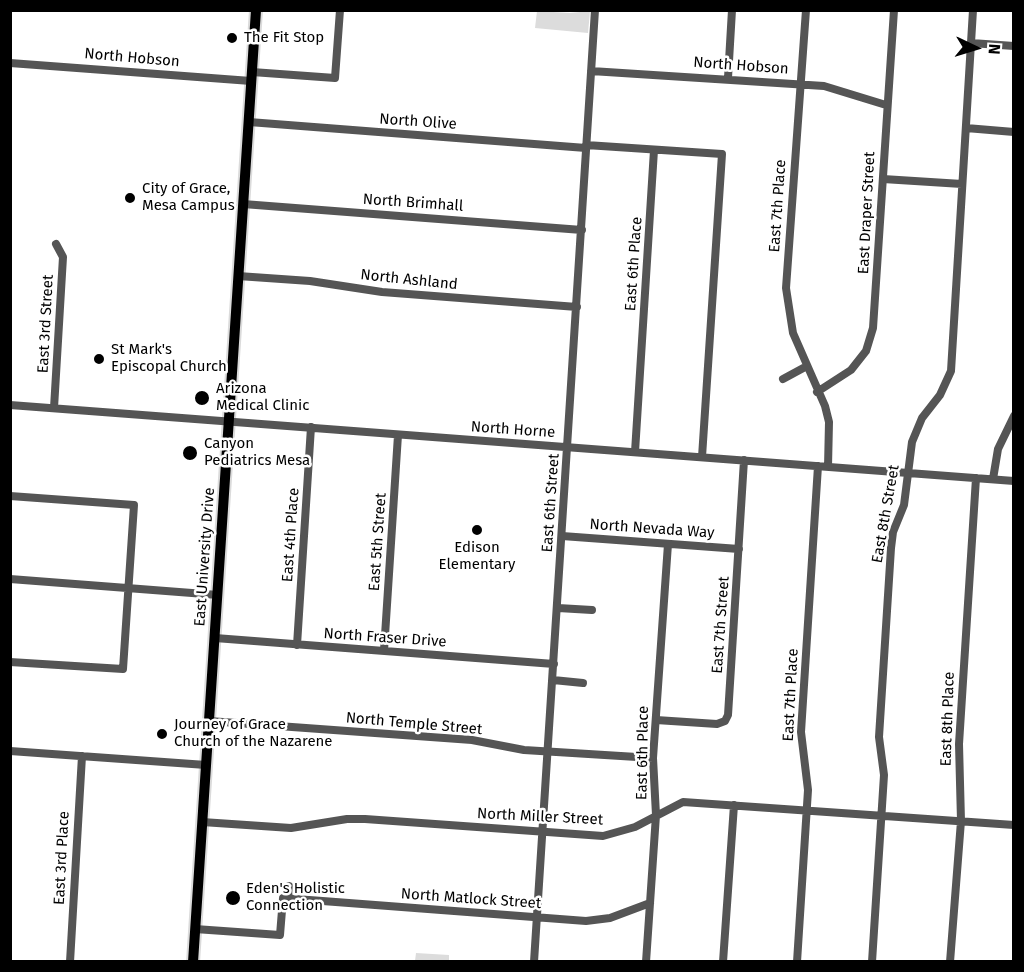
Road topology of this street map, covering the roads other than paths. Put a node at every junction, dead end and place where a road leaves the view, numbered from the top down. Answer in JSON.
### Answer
{"nodes":[{"id":1,"x":256,"y":10,"type":"edge"},
{"id":2,"x":340,"y":10,"type":"edge"},
{"id":3,"x":595,"y":10,"type":"edge"},
{"id":4,"x":732,"y":10,"type":"edge"},
{"id":5,"x":806,"y":10,"type":"edge"},
{"id":6,"x":894,"y":10,"type":"edge"},
{"id":7,"x":973,"y":10,"type":"edge"},
{"id":8,"x":971,"y":43,"type":"junction"},
{"id":9,"x":1014,"y":46,"type":"edge"},
{"id":10,"x":10,"y":63,"type":"edge"},
{"id":11,"x":591,"y":71,"type":"junction"},
{"id":12,"x":252,"y":77,"type":"junction"},
{"id":13,"x":728,"y":78,"type":"junction"},
{"id":14,"x":800,"y":84,"type":"junction"},
{"id":15,"x":886,"y":105,"type":"junction"},
{"id":16,"x":249,"y":122,"type":"junction"},
{"id":17,"x":966,"y":128,"type":"junction"},
{"id":18,"x":1014,"y":132,"type":"edge"},
{"id":19,"x":586,"y":146,"type":"junction"},
{"id":20,"x":654,"y":150,"type":"junction"},
{"id":21,"x":883,"y":179,"type":"junction"},
{"id":22,"x":962,"y":184,"type":"junction"},
{"id":23,"x":243,"y":204,"type":"junction"},
{"id":24,"x":582,"y":230,"type":"junction"},
{"id":25,"x":56,"y":244,"type":"dead end"},
{"id":26,"x":238,"y":276,"type":"junction"},
{"id":27,"x":577,"y":307,"type":"junction"},
{"id":28,"x":807,"y":366,"type":"junction"},
{"id":29,"x":783,"y":379,"type":"dead end"},
{"id":30,"x":817,"y":392,"type":"junction"},
{"id":31,"x":10,"y":405,"type":"edge"},
{"id":32,"x":54,"y":408,"type":"junction"},
{"id":33,"x":1014,"y":416,"type":"edge"},
{"id":34,"x":228,"y":420,"type":"junction"},
{"id":35,"x":312,"y":427,"type":"junction"},
{"id":36,"x":398,"y":435,"type":"junction"},
{"id":37,"x":568,"y":447,"type":"junction"},
{"id":38,"x":635,"y":452,"type":"junction"},
{"id":39,"x":702,"y":457,"type":"junction"},
{"id":40,"x":744,"y":460,"type":"junction"},
{"id":41,"x":823,"y":466,"type":"junction"},
{"id":42,"x":908,"y":473,"type":"junction"},
{"id":43,"x":976,"y":478,"type":"junction"},
{"id":44,"x":993,"y":479,"type":"junction"},
{"id":45,"x":1014,"y":481,"type":"edge"},
{"id":46,"x":10,"y":496,"type":"edge"},
{"id":47,"x":562,"y":536,"type":"junction"},
{"id":48,"x":668,"y":544,"type":"junction"},
{"id":49,"x":739,"y":549,"type":"junction"},
{"id":50,"x":10,"y":579,"type":"edge"},
{"id":51,"x":128,"y":588,"type":"junction"},
{"id":52,"x":218,"y":595,"type":"junction"},
{"id":53,"x":558,"y":608,"type":"junction"},
{"id":54,"x":592,"y":610,"type":"dead end"},
{"id":55,"x":215,"y":639,"type":"junction"},
{"id":56,"x":297,"y":645,"type":"junction"},
{"id":57,"x":384,"y":651,"type":"junction"},
{"id":58,"x":10,"y":662,"type":"edge"},
{"id":59,"x":554,"y":664,"type":"junction"},
{"id":60,"x":553,"y":680,"type":"junction"},
{"id":61,"x":584,"y":683,"type":"dead end"},
{"id":62,"x":656,"y":720,"type":"junction"},
{"id":63,"x":209,"y":721,"type":"junction"},
{"id":64,"x":11,"y":751,"type":"edge"},
{"id":65,"x":548,"y":751,"type":"junction"},
{"id":66,"x":82,"y":756,"type":"junction"},
{"id":67,"x":10,"y":758,"type":"edge"},
{"id":68,"x":653,"y":758,"type":"junction"},
{"id":69,"x":206,"y":765,"type":"junction"},
{"id":70,"x":734,"y":805,"type":"junction"},
{"id":71,"x":807,"y":810,"type":"junction"},
{"id":72,"x":656,"y":815,"type":"junction"},
{"id":73,"x":881,"y":816,"type":"junction"},
{"id":74,"x":202,"y":822,"type":"junction"},
{"id":75,"x":961,"y":822,"type":"junction"},
{"id":76,"x":1014,"y":825,"type":"edge"},
{"id":77,"x":542,"y":832,"type":"junction"},
{"id":78,"x":289,"y":886,"type":"dead end"},
{"id":79,"x":288,"y":898,"type":"junction"},
{"id":80,"x":650,"y":903,"type":"junction"},
{"id":81,"x":537,"y":917,"type":"junction"},
{"id":82,"x":195,"y":929,"type":"junction"},
{"id":83,"x":70,"y":962,"type":"edge"},
{"id":84,"x":193,"y":962,"type":"edge"},
{"id":85,"x":534,"y":962,"type":"edge"},
{"id":86,"x":646,"y":962,"type":"edge"},
{"id":87,"x":723,"y":962,"type":"edge"},
{"id":88,"x":797,"y":962,"type":"edge"},
{"id":89,"x":872,"y":962,"type":"edge"},
{"id":90,"x":950,"y":962,"type":"edge"}],
"edges":[{"from":1,"to":12,"type":"main road","name":"East University Drive"},
{"from":2,"to":12,"type":"street","name":"North Hobson"},
{"from":3,"to":11,"type":"street","name":"East 6th Street"},
{"from":4,"to":13,"type":"street"},
{"from":5,"to":14,"type":"street","name":"East 7th Place"},
{"from":6,"to":15,"type":"street","name":"East Draper Street"},
{"from":7,"to":8,"type":"street","name":"East 8th Street"},
{"from":8,"to":9,"type":"street"},
{"from":8,"to":17,"type":"street","name":"East 8th Street"},
{"from":10,"to":12,"type":"street","name":"North Hobson"},
{"from":11,"to":13,"type":"street","name":"North Hobson"},
{"from":11,"to":19,"type":"street","name":"East 6th Street"},
{"from":12,"to":16,"type":"main road","name":"East University Drive"},
{"from":13,"to":14,"type":"street","name":"North Hobson"},
{"from":14,"to":15,"type":"street","name":"North Hobson"},
{"from":14,"to":28,"type":"street","name":"East 7th Place"},
{"from":15,"to":21,"type":"street","name":"East Draper Street"},
{"from":16,"to":19,"type":"street","name":"North Olive"},
{"from":16,"to":23,"type":"main road","name":"East University Drive"},
{"from":17,"to":18,"type":"street"},
{"from":17,"to":22,"type":"street","name":"East 8th Street"},
{"from":19,"to":20,"type":"street","name":"North Olive"},
{"from":19,"to":24,"type":"street","name":"East 6th Street"},
{"from":20,"to":38,"type":"street","name":"East 6th Place"},
{"from":20,"to":39,"type":"street","name":"North Olive"},
{"from":21,"to":22,"type":"street"},
{"from":21,"to":30,"type":"street","name":"East Draper Street"},
{"from":22,"to":42,"type":"street","name":"East 8th Street"},
{"from":23,"to":24,"type":"street","name":"North Brimhall"},
{"from":23,"to":26,"type":"main road","name":"East University Drive"},
{"from":24,"to":27,"type":"street","name":"East 6th Street"},
{"from":25,"to":32,"type":"street","name":"East 3rd Street"},
{"from":26,"to":27,"type":"street","name":"North Ashland"},
{"from":26,"to":34,"type":"main road","name":"East University Drive"},
{"from":27,"to":37,"type":"street","name":"East 6th Street"},
{"from":28,"to":29,"type":"street"},
{"from":28,"to":30,"type":"street","name":"East 7th Place"},
{"from":30,"to":41,"type":"street","name":"East 7th Place"},
{"from":31,"to":32,"type":"street","name":"North Horne"},
{"from":32,"to":34,"type":"street","name":"North Horne"},
{"from":33,"to":44,"type":"street"},
{"from":34,"to":35,"type":"street","name":"North Horne"},
{"from":34,"to":52,"type":"main road","name":"East University Drive"},
{"from":35,"to":36,"type":"street","name":"North Horne"},
{"from":35,"to":56,"type":"street","name":"East 4th Place"},
{"from":36,"to":37,"type":"street","name":"North Horne"},
{"from":36,"to":57,"type":"street","name":"East 5th Street"},
{"from":37,"to":38,"type":"street","name":"North Horne"},
{"from":37,"to":47,"type":"street","name":"East 6th Street"},
{"from":38,"to":39,"type":"street","name":"North Horne"},
{"from":39,"to":40,"type":"street","name":"North Horne"},
{"from":40,"to":41,"type":"street","name":"North Horne"},
{"from":40,"to":49,"type":"street","name":"East 7th Street"},
{"from":41,"to":42,"type":"street","name":"North Horne"},
{"from":41,"to":71,"type":"street","name":"East 7th Place"},
{"from":42,"to":43,"type":"street","name":"North Horne"},
{"from":42,"to":73,"type":"street","name":"East 8th Street"},
{"from":43,"to":44,"type":"street","name":"North Horne"},
{"from":43,"to":75,"type":"street","name":"East 8th Place"},
{"from":44,"to":45,"type":"street","name":"North Horne"},
{"from":46,"to":51,"type":"street"},
{"from":47,"to":48,"type":"street","name":"North Nevada Way"},
{"from":47,"to":53,"type":"street","name":"East 6th Street"},
{"from":48,"to":49,"type":"street","name":"North Nevada Way"},
{"from":48,"to":62,"type":"street","name":"East 6th Place"},
{"from":49,"to":62,"type":"street","name":"East 7th Street"},
{"from":50,"to":51,"type":"street"},
{"from":51,"to":52,"type":"street"},
{"from":51,"to":58,"type":"street"},
{"from":52,"to":55,"type":"main road","name":"East University Drive"},
{"from":53,"to":54,"type":"street"},
{"from":53,"to":59,"type":"street","name":"East 6th Street"},
{"from":55,"to":56,"type":"street","name":"North Fraser Drive"},
{"from":55,"to":63,"type":"main road","name":"East University Drive"},
{"from":56,"to":57,"type":"street","name":"North Fraser Drive"},
{"from":57,"to":59,"type":"street","name":"North Fraser Drive"},
{"from":59,"to":60,"type":"street","name":"East 6th Street"},
{"from":60,"to":61,"type":"street"},
{"from":60,"to":65,"type":"street","name":"East 6th Street"},
{"from":62,"to":68,"type":"street","name":"East 6th Place"},
{"from":63,"to":65,"type":"street","name":"North Temple Street"},
{"from":63,"to":69,"type":"main road","name":"East University Drive"},
{"from":64,"to":66,"type":"street"},
{"from":64,"to":67,"type":"street"},
{"from":65,"to":68,"type":"street","name":"North Temple Street"},
{"from":65,"to":77,"type":"street","name":"East 6th Street"},
{"from":66,"to":69,"type":"street"},
{"from":66,"to":83,"type":"street","name":"East 3rd Place"},
{"from":68,"to":72,"type":"street","name":"East 6th Place"},
{"from":69,"to":74,"type":"main road","name":"East University Drive"},
{"from":70,"to":71,"type":"street","name":"North Miller Street"},
{"from":70,"to":72,"type":"street","name":"North Miller Street"},
{"from":70,"to":87,"type":"street"},
{"from":71,"to":73,"type":"street","name":"North Miller Street"},
{"from":71,"to":88,"type":"street","name":"East 7th Place"},
{"from":72,"to":77,"type":"street","name":"North Miller Street"},
{"from":72,"to":80,"type":"street","name":"East 6th Place"},
{"from":73,"to":75,"type":"street","name":"North Miller Street"},
{"from":73,"to":89,"type":"street","name":"East 8th Street"},
{"from":74,"to":77,"type":"street","name":"North Miller Street"},
{"from":74,"to":82,"type":"main road","name":"East University Drive"},
{"from":75,"to":76,"type":"street","name":"North Miller Street"},
{"from":75,"to":90,"type":"street","name":"East 8th Place"},
{"from":77,"to":81,"type":"street","name":"East 6th Street"},
{"from":78,"to":79,"type":"street"},
{"from":79,"to":81,"type":"street","name":"North Matlock Street"},
{"from":79,"to":82,"type":"street"},
{"from":80,"to":81,"type":"street","name":"North Matlock Street"},
{"from":80,"to":86,"type":"street","name":"East 6th Place"},
{"from":81,"to":85,"type":"street","name":"East 6th Street"},
{"from":82,"to":84,"type":"main road","name":"East University Drive"}]}
